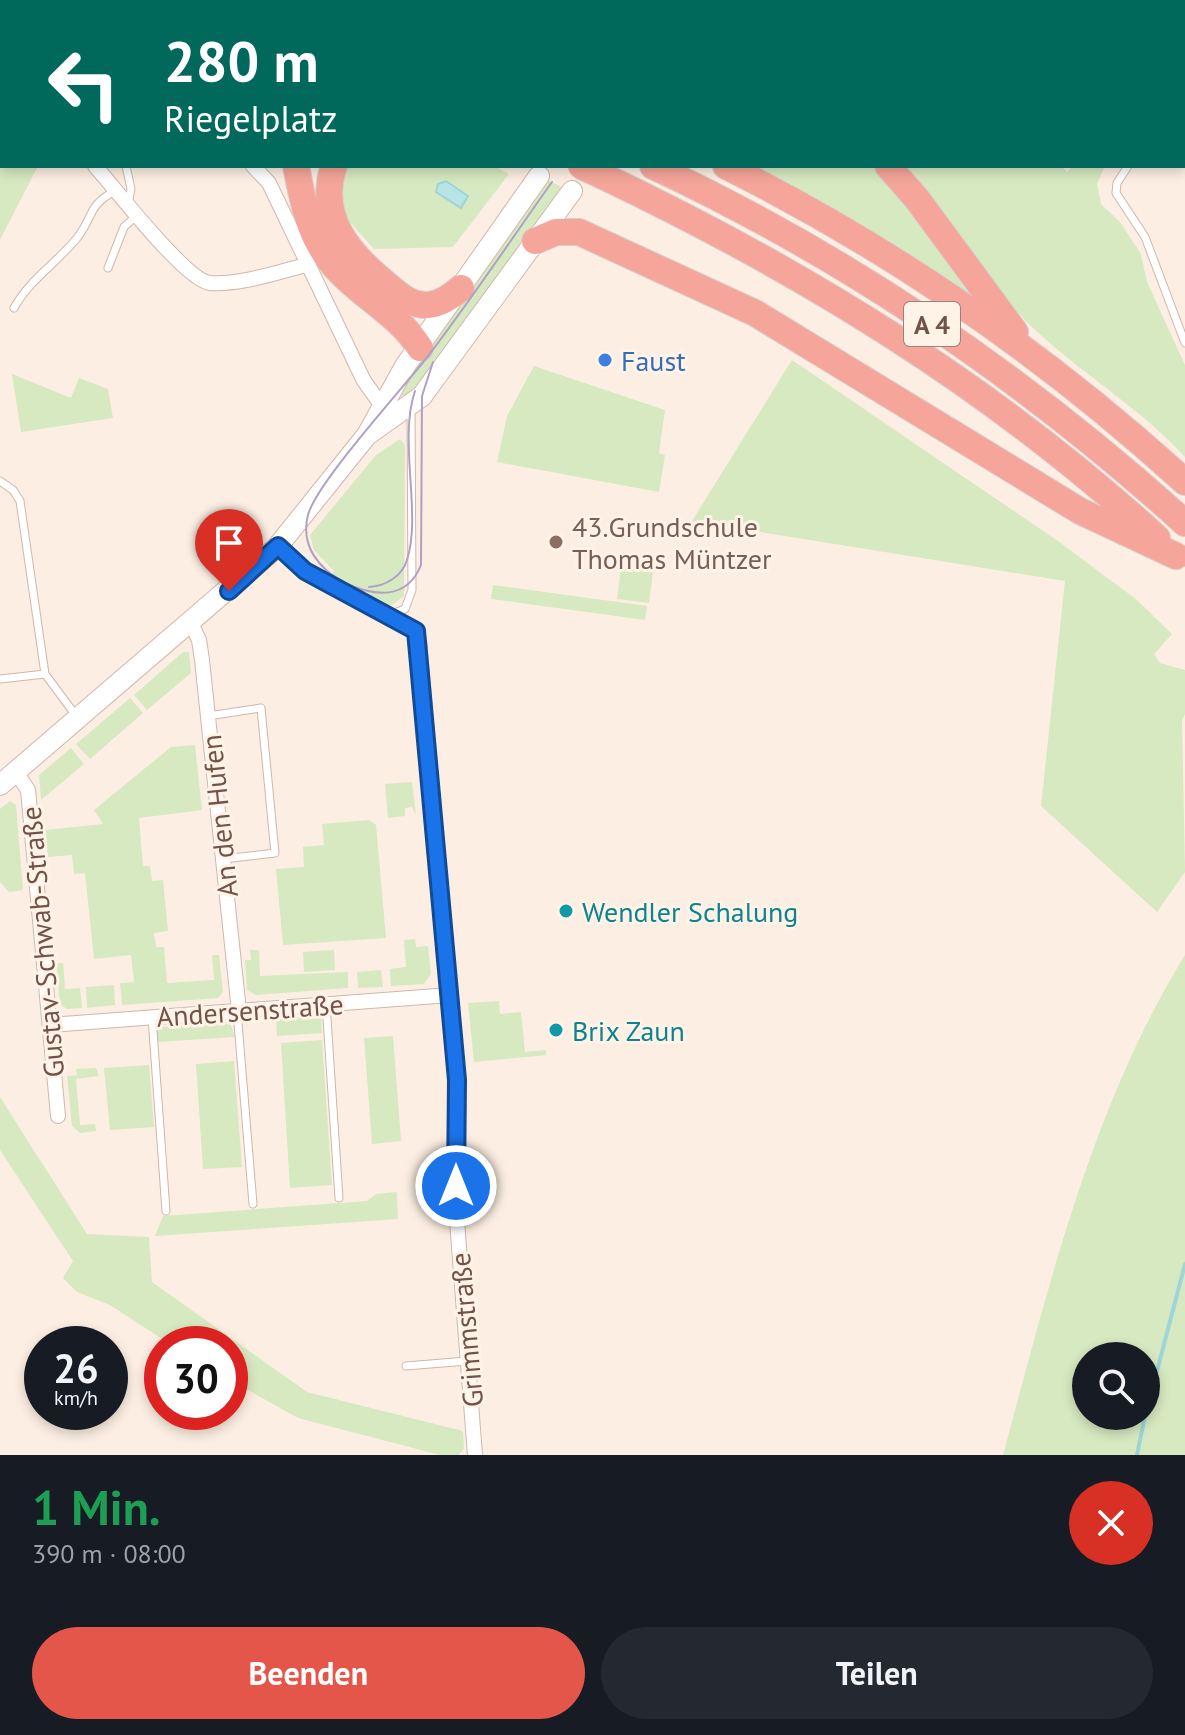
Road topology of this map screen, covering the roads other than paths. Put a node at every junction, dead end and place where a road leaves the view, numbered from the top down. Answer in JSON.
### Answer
{"nodes":[{"id":1,"x":97,"y":168,"type":"edge"},
{"id":2,"x":126,"y":168,"type":"edge"},
{"id":3,"x":255,"y":168,"type":"edge"},
{"id":4,"x":296,"y":168,"type":"edge"},
{"id":5,"x":334,"y":168,"type":"edge"},
{"id":6,"x":657,"y":168,"type":"edge"},
{"id":7,"x":730,"y":168,"type":"edge"},
{"id":8,"x":890,"y":168,"type":"edge"},
{"id":9,"x":1127,"y":168,"type":"edge"},
{"id":10,"x":592,"y":171,"type":"edge"},
{"id":11,"x":539,"y":176,"type":"dead end"},
{"id":12,"x":116,"y":190,"type":"junction"},
{"id":13,"x":572,"y":191,"type":"dead end"},
{"id":14,"x":128,"y":203,"type":"junction"},
{"id":15,"x":138,"y":215,"type":"junction"},
{"id":16,"x":535,"y":241,"type":"junction"},
{"id":17,"x":307,"y":265,"type":"junction"},
{"id":18,"x":108,"y":268,"type":"dead end"},
{"id":19,"x":461,"y":288,"type":"junction"},
{"id":20,"x":14,"y":308,"type":"dead end"},
{"id":21,"x":1185,"y":343,"type":"edge"},
{"id":22,"x":420,"y":348,"type":"junction"},
{"id":23,"x":1041,"y":362,"type":"junction"},
{"id":24,"x":396,"y":410,"type":"junction"},
{"id":25,"x":0,"y":481,"type":"edge"},
{"id":26,"x":1185,"y":482,"type":"edge"},
{"id":27,"x":1185,"y":523,"type":"edge"},
{"id":28,"x":278,"y":546,"type":"junction"},
{"id":29,"x":1181,"y":560,"type":"edge"},
{"id":30,"x":387,"y":616,"type":"junction"},
{"id":31,"x":191,"y":623,"type":"junction"},
{"id":32,"x":45,"y":674,"type":"junction"},
{"id":33,"x":0,"y":679,"type":"edge"},
{"id":34,"x":208,"y":716,"type":"junction"},
{"id":35,"x":79,"y":718,"type":"junction"},
{"id":36,"x":8,"y":778,"type":"edge"},
{"id":37,"x":223,"y":859,"type":"junction"},
{"id":38,"x":450,"y":995,"type":"junction"},
{"id":39,"x":326,"y":1004,"type":"junction"},
{"id":40,"x":238,"y":1011,"type":"junction"},
{"id":41,"x":152,"y":1017,"type":"junction"},
{"id":42,"x":50,"y":1025,"type":"junction"},
{"id":43,"x":58,"y":1116,"type":"dead end"},
{"id":44,"x":339,"y":1198,"type":"dead end"},
{"id":45,"x":253,"y":1204,"type":"dead end"},
{"id":46,"x":166,"y":1211,"type":"dead end"},
{"id":47,"x":469,"y":1361,"type":"junction"},
{"id":48,"x":406,"y":1366,"type":"dead end"},
{"id":49,"x":475,"y":1455,"type":"edge"}],
"edges":[{"from":1,"to":12,"type":"street"},
{"from":2,"to":14,"type":"lane"},
{"from":3,"to":17,"type":"street"},
{"from":4,"to":22,"type":"highway"},
{"from":5,"to":19,"type":"highway"},
{"from":6,"to":27,"type":"highway","number":"A 4"},
{"from":7,"to":23,"type":"highway"},
{"from":8,"to":23,"type":"highway"},
{"from":9,"to":21,"type":"lane"},
{"from":10,"to":29,"type":"highway","number":"A 4"},
{"from":11,"to":19,"type":"street"},
{"from":12,"to":14,"type":"street"},
{"from":12,"to":20,"type":"lane"},
{"from":13,"to":16,"type":"street"},
{"from":14,"to":15,"type":"street"},
{"from":15,"to":17,"type":"street"},
{"from":15,"to":18,"type":"lane"},
{"from":16,"to":24,"type":"street"},
{"from":16,"to":29,"type":"highway"},
{"from":17,"to":24,"type":"street"},
{"from":19,"to":22,"type":"street"},
{"from":22,"to":24,"type":"street"},
{"from":23,"to":26,"type":"highway"},
{"from":24,"to":28,"type":"street"},
{"from":24,"to":30,"type":"lane"},
{"from":25,"to":32,"type":"lane"},
{"from":28,"to":30,"type":"street"},
{"from":28,"to":31,"type":"street"},
{"from":30,"to":38,"type":"street","name":"Grimmstraße"},
{"from":31,"to":34,"type":"street","name":"An den Hufen"},
{"from":31,"to":35,"type":"street"},
{"from":32,"to":33,"type":"lane"},
{"from":32,"to":35,"type":"lane"},
{"from":34,"to":37,"type":"street","name":"An den Hufen"},
{"from":34,"to":37,"type":"lane"},
{"from":35,"to":36,"type":"street"},
{"from":36,"to":42,"type":"street","name":"Gustav-Schwab-Straße"},
{"from":37,"to":40,"type":"street","name":"An den Hufen"},
{"from":38,"to":39,"type":"street","name":"Andersenstraße"},
{"from":38,"to":47,"type":"street","name":"Grimmstraße"},
{"from":39,"to":40,"type":"street","name":"Andersenstraße"},
{"from":39,"to":44,"type":"lane"},
{"from":40,"to":41,"type":"street","name":"Andersenstraße"},
{"from":40,"to":45,"type":"lane"},
{"from":41,"to":42,"type":"street","name":"Andersenstraße"},
{"from":41,"to":46,"type":"lane"},
{"from":42,"to":43,"type":"street","name":"Gustav-Schwab-Straße"},
{"from":47,"to":48,"type":"lane"},
{"from":47,"to":49,"type":"street","name":"Grimmstraße"}]}
